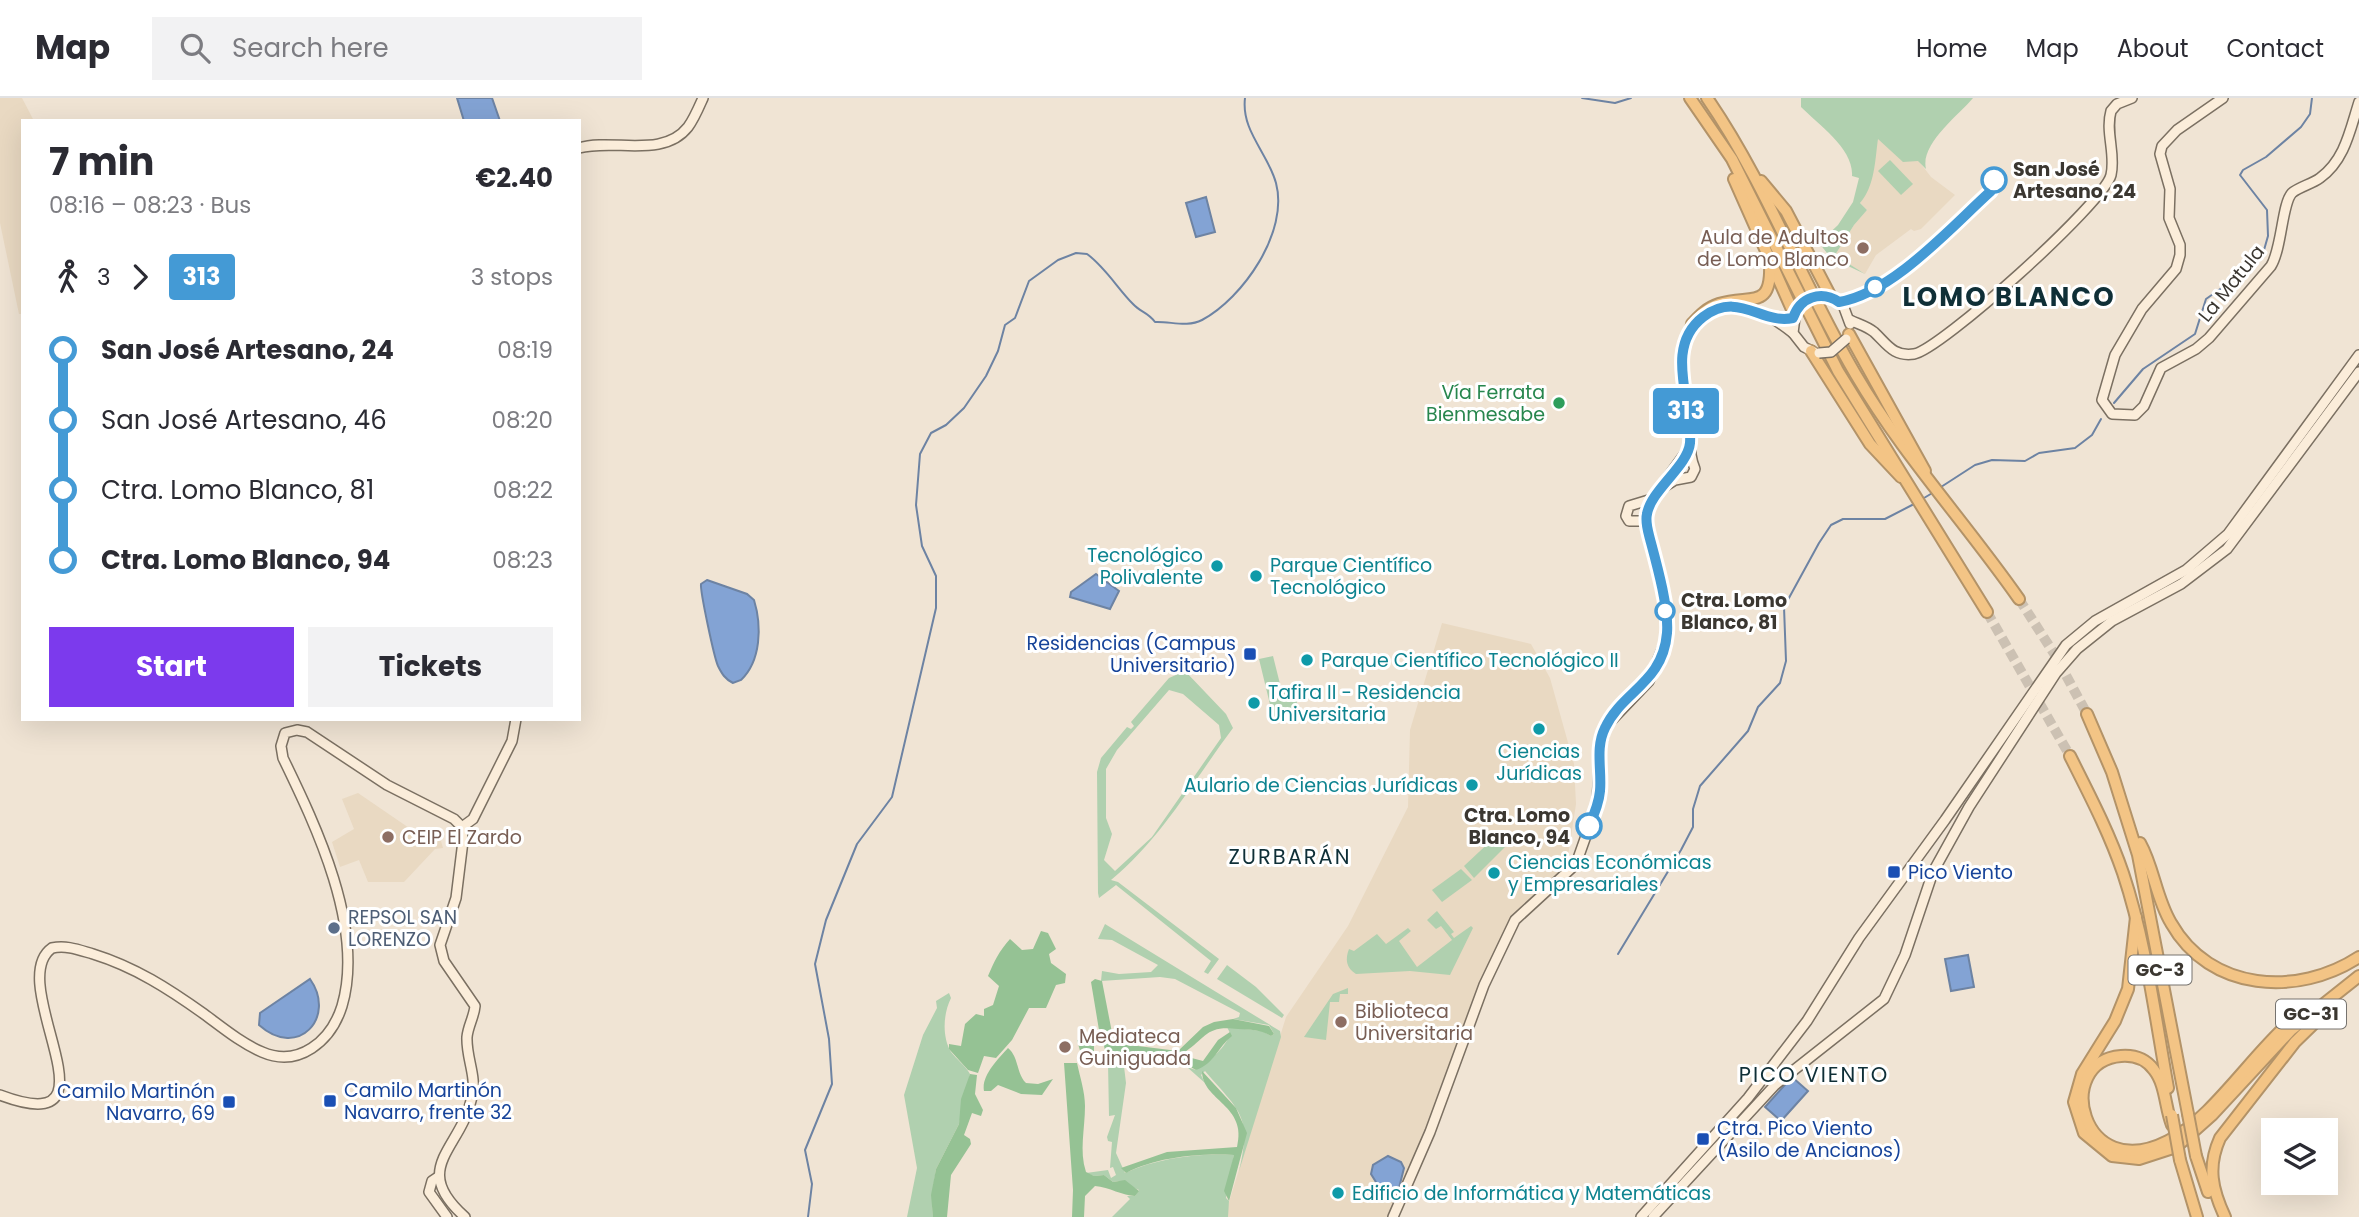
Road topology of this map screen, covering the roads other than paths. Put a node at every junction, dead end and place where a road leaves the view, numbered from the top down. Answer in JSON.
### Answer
{"nodes":[{"id":1,"x":704,"y":98,"type":"edge"},
{"id":2,"x":1683,"y":98,"type":"edge"},
{"id":3,"x":1690,"y":98,"type":"edge"},
{"id":4,"x":1707,"y":98,"type":"edge"},
{"id":5,"x":2132,"y":98,"type":"edge"},
{"id":6,"x":2223,"y":98,"type":"edge"},
{"id":7,"x":2359,"y":102,"type":"edge"},
{"id":8,"x":1719,"y":144,"type":"junction"},
{"id":9,"x":581,"y":148,"type":"edge"},
{"id":10,"x":1756,"y":176,"type":"junction"},
{"id":11,"x":1770,"y":260,"type":"junction"},
{"id":12,"x":1828,"y":296,"type":"junction"},
{"id":13,"x":1794,"y":314,"type":"junction"},
{"id":14,"x":1776,"y":320,"type":"junction"},
{"id":15,"x":1850,"y":320,"type":"junction"},
{"id":16,"x":1691,"y":329,"type":"junction"},
{"id":17,"x":1793,"y":332,"type":"junction"},
{"id":18,"x":1874,"y":332,"type":"junction"},
{"id":19,"x":1847,"y":336,"type":"junction"},
{"id":20,"x":1815,"y":352,"type":"junction"},
{"id":21,"x":2359,"y":355,"type":"edge"},
{"id":22,"x":2359,"y":372,"type":"edge"},
{"id":23,"x":1891,"y":420,"type":"junction"},
{"id":24,"x":1689,"y":448,"type":"junction"},
{"id":25,"x":1909,"y":483,"type":"junction"},
{"id":26,"x":1664,"y":487,"type":"junction"},
{"id":27,"x":1652,"y":499,"type":"junction"},
{"id":28,"x":1642,"y":521,"type":"junction"},
{"id":29,"x":2019,"y":599,"type":"tunnel mouth"},
{"id":30,"x":1987,"y":612,"type":"tunnel mouth"},
{"id":31,"x":2087,"y":714,"type":"tunnel mouth"},
{"id":32,"x":516,"y":721,"type":"edge"},
{"id":33,"x":2070,"y":756,"type":"tunnel mouth"},
{"id":34,"x":462,"y":827,"type":"junction"},
{"id":35,"x":2130,"y":827,"type":"junction"},
{"id":36,"x":2136,"y":917,"type":"junction"},
{"id":37,"x":2359,"y":957,"type":"edge"},
{"id":38,"x":2359,"y":966,"type":"edge"},
{"id":39,"x":2359,"y":975,"type":"edge"},
{"id":40,"x":2359,"y":983,"type":"edge"},
{"id":41,"x":0,"y":1095,"type":"edge"},
{"id":42,"x":2209,"y":1112,"type":"junction"},
{"id":43,"x":2170,"y":1114,"type":"junction"},
{"id":44,"x":438,"y":1177,"type":"junction"},
{"id":45,"x":447,"y":1217,"type":"edge"},
{"id":46,"x":465,"y":1217,"type":"edge"},
{"id":47,"x":1393,"y":1217,"type":"edge"},
{"id":48,"x":1641,"y":1217,"type":"edge"},
{"id":49,"x":1653,"y":1217,"type":"edge"},
{"id":50,"x":2197,"y":1217,"type":"edge"},
{"id":51,"x":2223,"y":1217,"type":"edge"}],
"edges":[{"from":1,"to":9,"type":"street"},
{"from":2,"to":8,"type":"highway"},
{"from":3,"to":8,"type":"highway"},
{"from":4,"to":10,"type":"highway"},
{"from":5,"to":18,"type":"street"},
{"from":6,"to":7,"type":"street","name":"La Matula"},
{"from":8,"to":11,"type":"highway"},
{"from":8,"to":25,"type":"highway"},
{"from":10,"to":12,"type":"highway"},
{"from":10,"to":23,"type":"highway"},
{"from":11,"to":13,"type":"highway"},
{"from":11,"to":16,"type":"highway"},
{"from":12,"to":13,"type":"street","bridge":true},
{"from":12,"to":15,"type":"street"},
{"from":13,"to":14,"type":"street"},
{"from":13,"to":17,"type":"street"},
{"from":14,"to":16,"type":"street"},
{"from":14,"to":17,"type":"street"},
{"from":15,"to":18,"type":"street"},
{"from":15,"to":19,"type":"street"},
{"from":16,"to":24,"type":"street"},
{"from":17,"to":20,"type":"street"},
{"from":18,"to":19,"type":"street"},
{"from":19,"to":20,"type":"street","bridge":true},
{"from":19,"to":23,"type":"highway"},
{"from":20,"to":25,"type":"highway"},
{"from":21,"to":48,"type":"street"},
{"from":22,"to":49,"type":"street"},
{"from":23,"to":29,"type":"highway"},
{"from":24,"to":26,"type":"street"},
{"from":24,"to":26,"type":"street"},
{"from":25,"to":30,"type":"highway"},
{"from":26,"to":27,"type":"street"},
{"from":27,"to":28,"type":"street"},
{"from":27,"to":28,"type":"street"},
{"from":28,"to":47,"type":"street"},
{"from":31,"to":35,"type":"highway","number":"GC-3"},
{"from":32,"to":34,"type":"street"},
{"from":33,"to":36,"type":"highway","number":"GC-3"},
{"from":34,"to":41,"type":"street"},
{"from":34,"to":44,"type":"street"},
{"from":35,"to":37,"type":"highway"},
{"from":35,"to":51,"type":"highway","number":"GC-3","bridge":true},
{"from":36,"to":42,"type":"highway"},
{"from":36,"to":43,"type":"highway","number":"GC-3"},
{"from":38,"to":42,"type":"highway","number":"GC-31"},
{"from":39,"to":42,"type":"highway","number":"GC-31"},
{"from":40,"to":51,"type":"highway"},
{"from":42,"to":43,"type":"highway"},
{"from":43,"to":50,"type":"highway","number":"GC-3","bridge":true},
{"from":44,"to":45,"type":"street"},
{"from":44,"to":46,"type":"street"}]}
